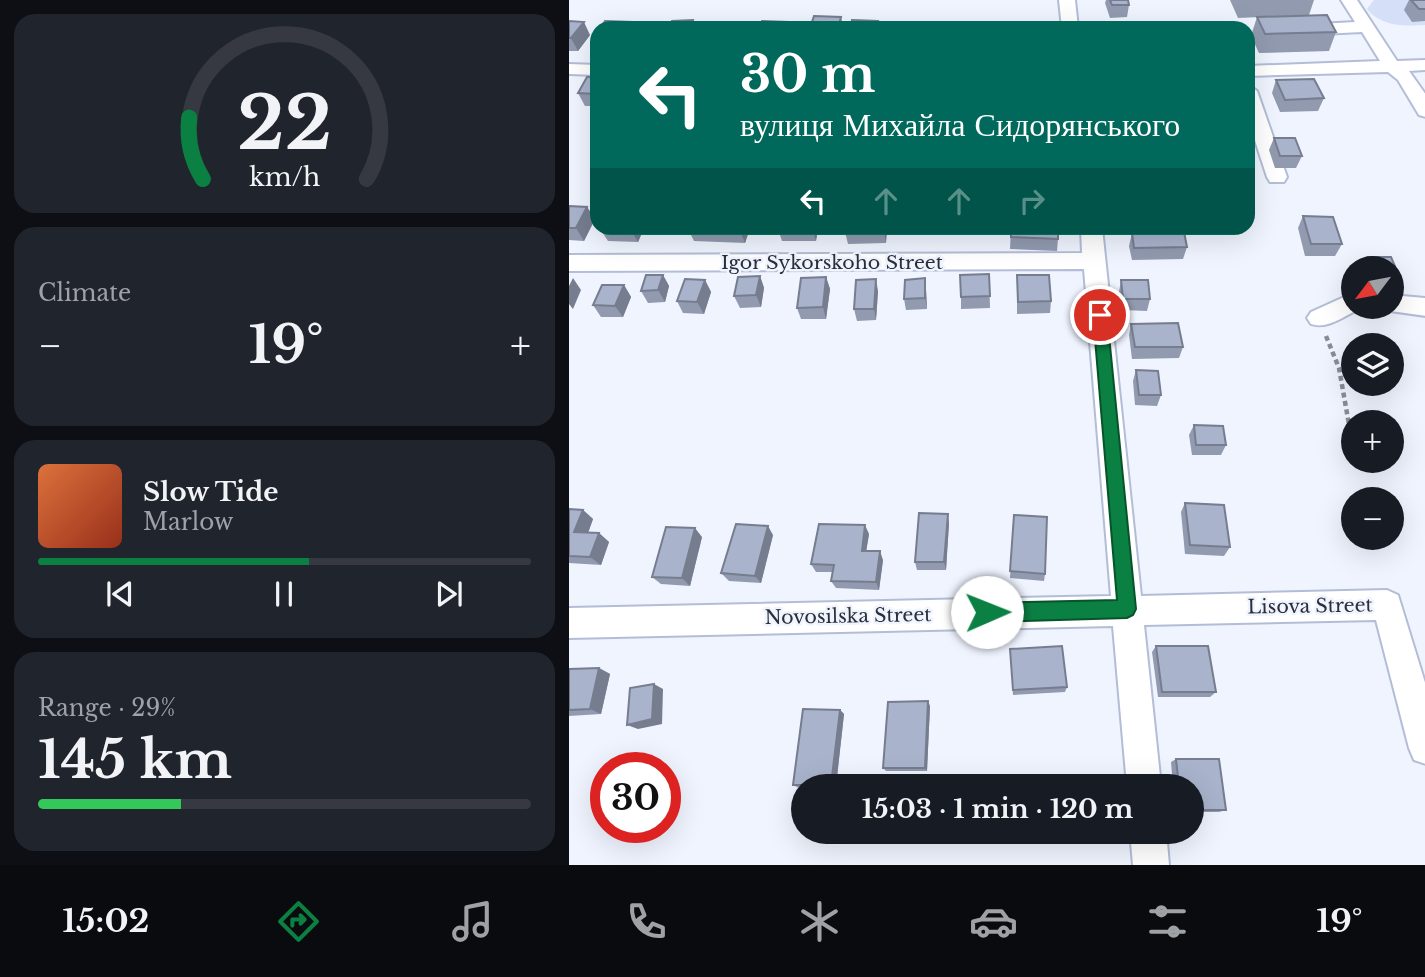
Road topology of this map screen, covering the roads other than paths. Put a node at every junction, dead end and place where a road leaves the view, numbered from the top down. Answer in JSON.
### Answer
{"nodes":[{"id":1,"x":1068,"y":0,"type":"edge"},
{"id":2,"x":1349,"y":0,"type":"edge"},
{"id":3,"x":1070,"y":21,"type":"edge"},
{"id":4,"x":1367,"y":27,"type":"junction"},
{"id":5,"x":1301,"y":30,"type":"edge"},
{"id":6,"x":1425,"y":65,"type":"edge"},
{"id":7,"x":1392,"y":66,"type":"junction"},
{"id":8,"x":569,"y":69,"type":"edge"},
{"id":9,"x":590,"y":70,"type":"edge"},
{"id":10,"x":1255,"y":71,"type":"edge"},
{"id":11,"x":1425,"y":111,"type":"edge"},
{"id":12,"x":1255,"y":112,"type":"edge"},
{"id":13,"x":1277,"y":177,"type":"dead end"},
{"id":14,"x":1092,"y":235,"type":"edge"},
{"id":15,"x":1095,"y":261,"type":"junction"},
{"id":16,"x":569,"y":263,"type":"edge"},
{"id":17,"x":1404,"y":305,"type":"edge"},
{"id":18,"x":1425,"y":307,"type":"edge"},
{"id":19,"x":1341,"y":308,"type":"edge"},
{"id":20,"x":1319,"y":318,"type":"road end"},
{"id":21,"x":1127,"y":609,"type":"junction"},
{"id":22,"x":569,"y":623,"type":"edge"},
{"id":23,"x":1425,"y":748,"type":"edge"},
{"id":24,"x":1143,"y":774,"type":"edge"},
{"id":25,"x":1149,"y":844,"type":"edge"},
{"id":26,"x":1151,"y":865,"type":"edge"}],
"edges":[{"from":1,"to":3,"type":"street"},
{"from":2,"to":4,"type":"street"},
{"from":4,"to":5,"type":"street"},
{"from":4,"to":7,"type":"street"},
{"from":6,"to":7,"type":"street"},
{"from":7,"to":10,"type":"street"},
{"from":7,"to":11,"type":"street"},
{"from":8,"to":9,"type":"street"},
{"from":12,"to":13,"type":"street"},
{"from":14,"to":15,"type":"street"},
{"from":15,"to":16,"type":"street","name":"Igor Sykorskoho Street"},
{"from":15,"to":21,"type":"street"},
{"from":17,"to":18,"type":"street"},
{"from":19,"to":20,"type":"street"},
{"from":21,"to":22,"type":"street","name":"Novosilska Street"},
{"from":21,"to":23,"type":"street","name":"Lisova Street"},
{"from":21,"to":24,"type":"street"},
{"from":25,"to":26,"type":"street"}]}
